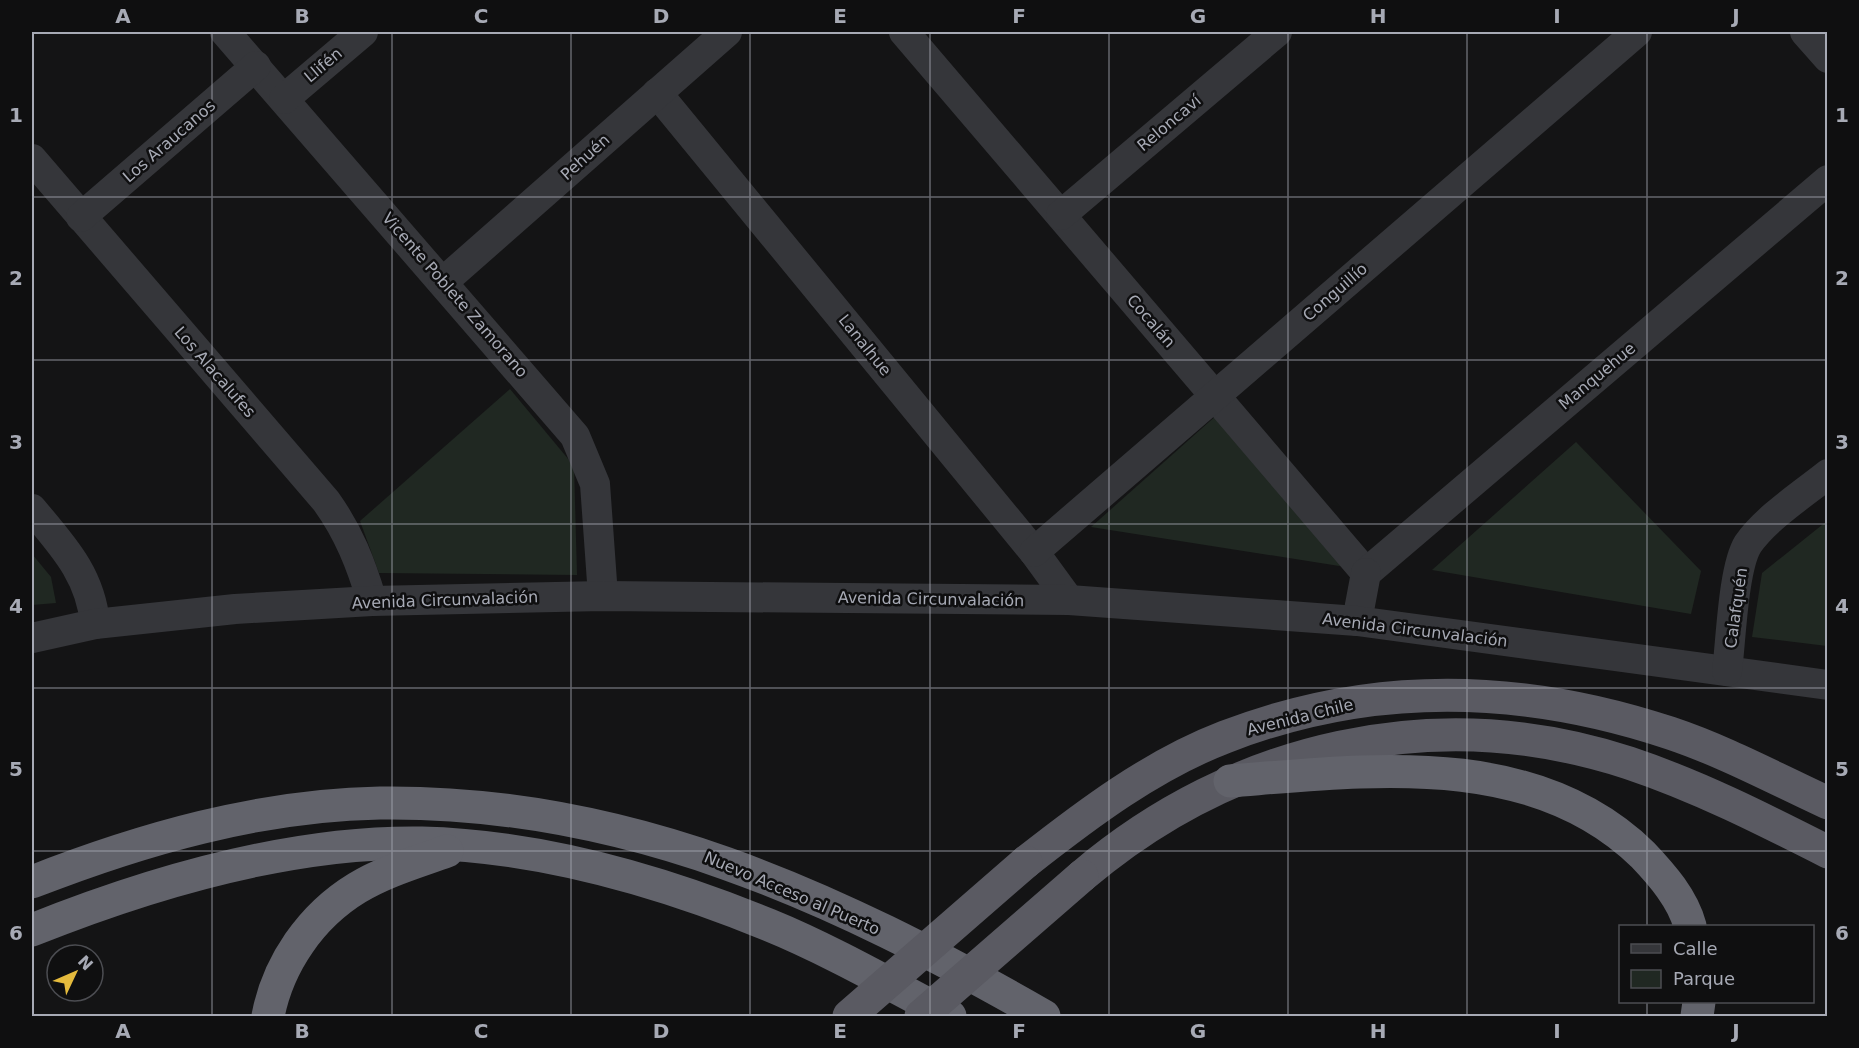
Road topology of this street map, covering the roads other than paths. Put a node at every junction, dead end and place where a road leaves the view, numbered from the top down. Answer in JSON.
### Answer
{"nodes":[{"id":1,"x":225,"y":32,"type":"edge"},
{"id":2,"x":363,"y":32,"type":"edge"},
{"id":3,"x":727,"y":32,"type":"edge"},
{"id":4,"x":1277,"y":32,"type":"edge"},
{"id":5,"x":1637,"y":32,"type":"edge"},
{"id":6,"x":1805,"y":32,"type":"edge"},
{"id":7,"x":916,"y":36,"type":"edge"},
{"id":8,"x":1827,"y":58,"type":"edge"},
{"id":9,"x":256,"y":66,"type":"junction"},
{"id":10,"x":657,"y":93,"type":"junction"},
{"id":11,"x":284,"y":99,"type":"junction"},
{"id":12,"x":32,"y":159,"type":"edge"},
{"id":13,"x":1827,"y":180,"type":"edge"},
{"id":14,"x":1061,"y":215,"type":"junction"},
{"id":15,"x":81,"y":217,"type":"junction"},
{"id":16,"x":443,"y":282,"type":"junction"},
{"id":17,"x":1215,"y":395,"type":"junction"},
{"id":18,"x":1827,"y":474,"type":"edge"},
{"id":19,"x":32,"y":509,"type":"edge"},
{"id":20,"x":1034,"y":552,"type":"junction"},
{"id":21,"x":1366,"y":573,"type":"junction"},
{"id":22,"x":603,"y":596,"type":"junction"},
{"id":23,"x":1069,"y":600,"type":"junction"},
{"id":24,"x":372,"y":601,"type":"junction"},
{"id":25,"x":1357,"y":621,"type":"junction"},
{"id":26,"x":95,"y":624,"type":"junction"},
{"id":27,"x":32,"y":638,"type":"edge"},
{"id":28,"x":1727,"y":671,"type":"junction"},
{"id":29,"x":1827,"y":685,"type":"edge"},
{"id":30,"x":1230,"y":781,"type":"junction"},
{"id":31,"x":1827,"y":803,"type":"edge"},
{"id":32,"x":460,"y":846,"type":"junction"},
{"id":33,"x":1827,"y":852,"type":"edge"},
{"id":34,"x":32,"y":882,"type":"edge"},
{"id":35,"x":1690,"y":925,"type":"edge"},
{"id":36,"x":32,"y":930,"type":"edge"},
{"id":37,"x":268,"y":1017,"type":"edge"},
{"id":38,"x":849,"y":1017,"type":"edge"},
{"id":39,"x":921,"y":1017,"type":"edge"},
{"id":40,"x":951,"y":1017,"type":"edge"},
{"id":41,"x":1044,"y":1017,"type":"edge"}],
"edges":[{"from":1,"to":9,"type":"street","name":"Vicente Poblete Zamorano"},
{"from":2,"to":11,"type":"street","name":"Llifén"},
{"from":3,"to":10,"type":"street","name":"Pehuén"},
{"from":4,"to":14,"type":"street","name":"Reloncaví"},
{"from":5,"to":17,"type":"street","name":"Conguillío"},
{"from":6,"to":8,"type":"street"},
{"from":7,"to":14,"type":"street","name":"Cocalán"},
{"from":9,"to":11,"type":"street","name":"Vicente Poblete Zamorano"},
{"from":9,"to":15,"type":"street","name":"Los Araucanos"},
{"from":10,"to":16,"type":"street","name":"Pehuén"},
{"from":10,"to":20,"type":"street","name":"Lanalhue"},
{"from":11,"to":16,"type":"street","name":"Vicente Poblete Zamorano"},
{"from":12,"to":15,"type":"street","name":"Los Alacalufes"},
{"from":13,"to":21,"type":"street","name":"Manquehue"},
{"from":14,"to":17,"type":"street","name":"Cocalán"},
{"from":15,"to":24,"type":"street","name":"Los Alacalufes"},
{"from":16,"to":22,"type":"street","name":"Vicente Poblete Zamorano"},
{"from":17,"to":20,"type":"street","name":"Conguillío"},
{"from":17,"to":21,"type":"street","name":"Cocalán"},
{"from":18,"to":28,"type":"street","name":"Calafquén"},
{"from":19,"to":26,"type":"street"},
{"from":20,"to":23,"type":"street","name":"Lanalhue"},
{"from":21,"to":25,"type":"street"},
{"from":22,"to":23,"type":"street","name":"Avenida Circunvalación"},
{"from":22,"to":24,"type":"street","name":"Avenida Circunvalación"},
{"from":23,"to":25,"type":"street","name":"Avenida Circunvalación"},
{"from":24,"to":26,"type":"street","name":"Avenida Circunvalación"},
{"from":25,"to":28,"type":"street","name":"Avenida Circunvalación"},
{"from":26,"to":27,"type":"street","name":"Avenida Circunvalación"},
{"from":28,"to":29,"type":"street","name":"Avenida Circunvalación"},
{"from":30,"to":33,"type":"highway"},
{"from":30,"to":35,"type":"highway"},
{"from":30,"to":39,"type":"highway","bridge":true},
{"from":31,"to":38,"type":"highway","name":"Avenida Chile","bridge":true},
{"from":32,"to":36,"type":"highway"},
{"from":32,"to":37,"type":"highway"},
{"from":32,"to":40,"type":"highway"},
{"from":34,"to":41,"type":"highway","name":"Nuevo Acceso al Puerto"}]}
